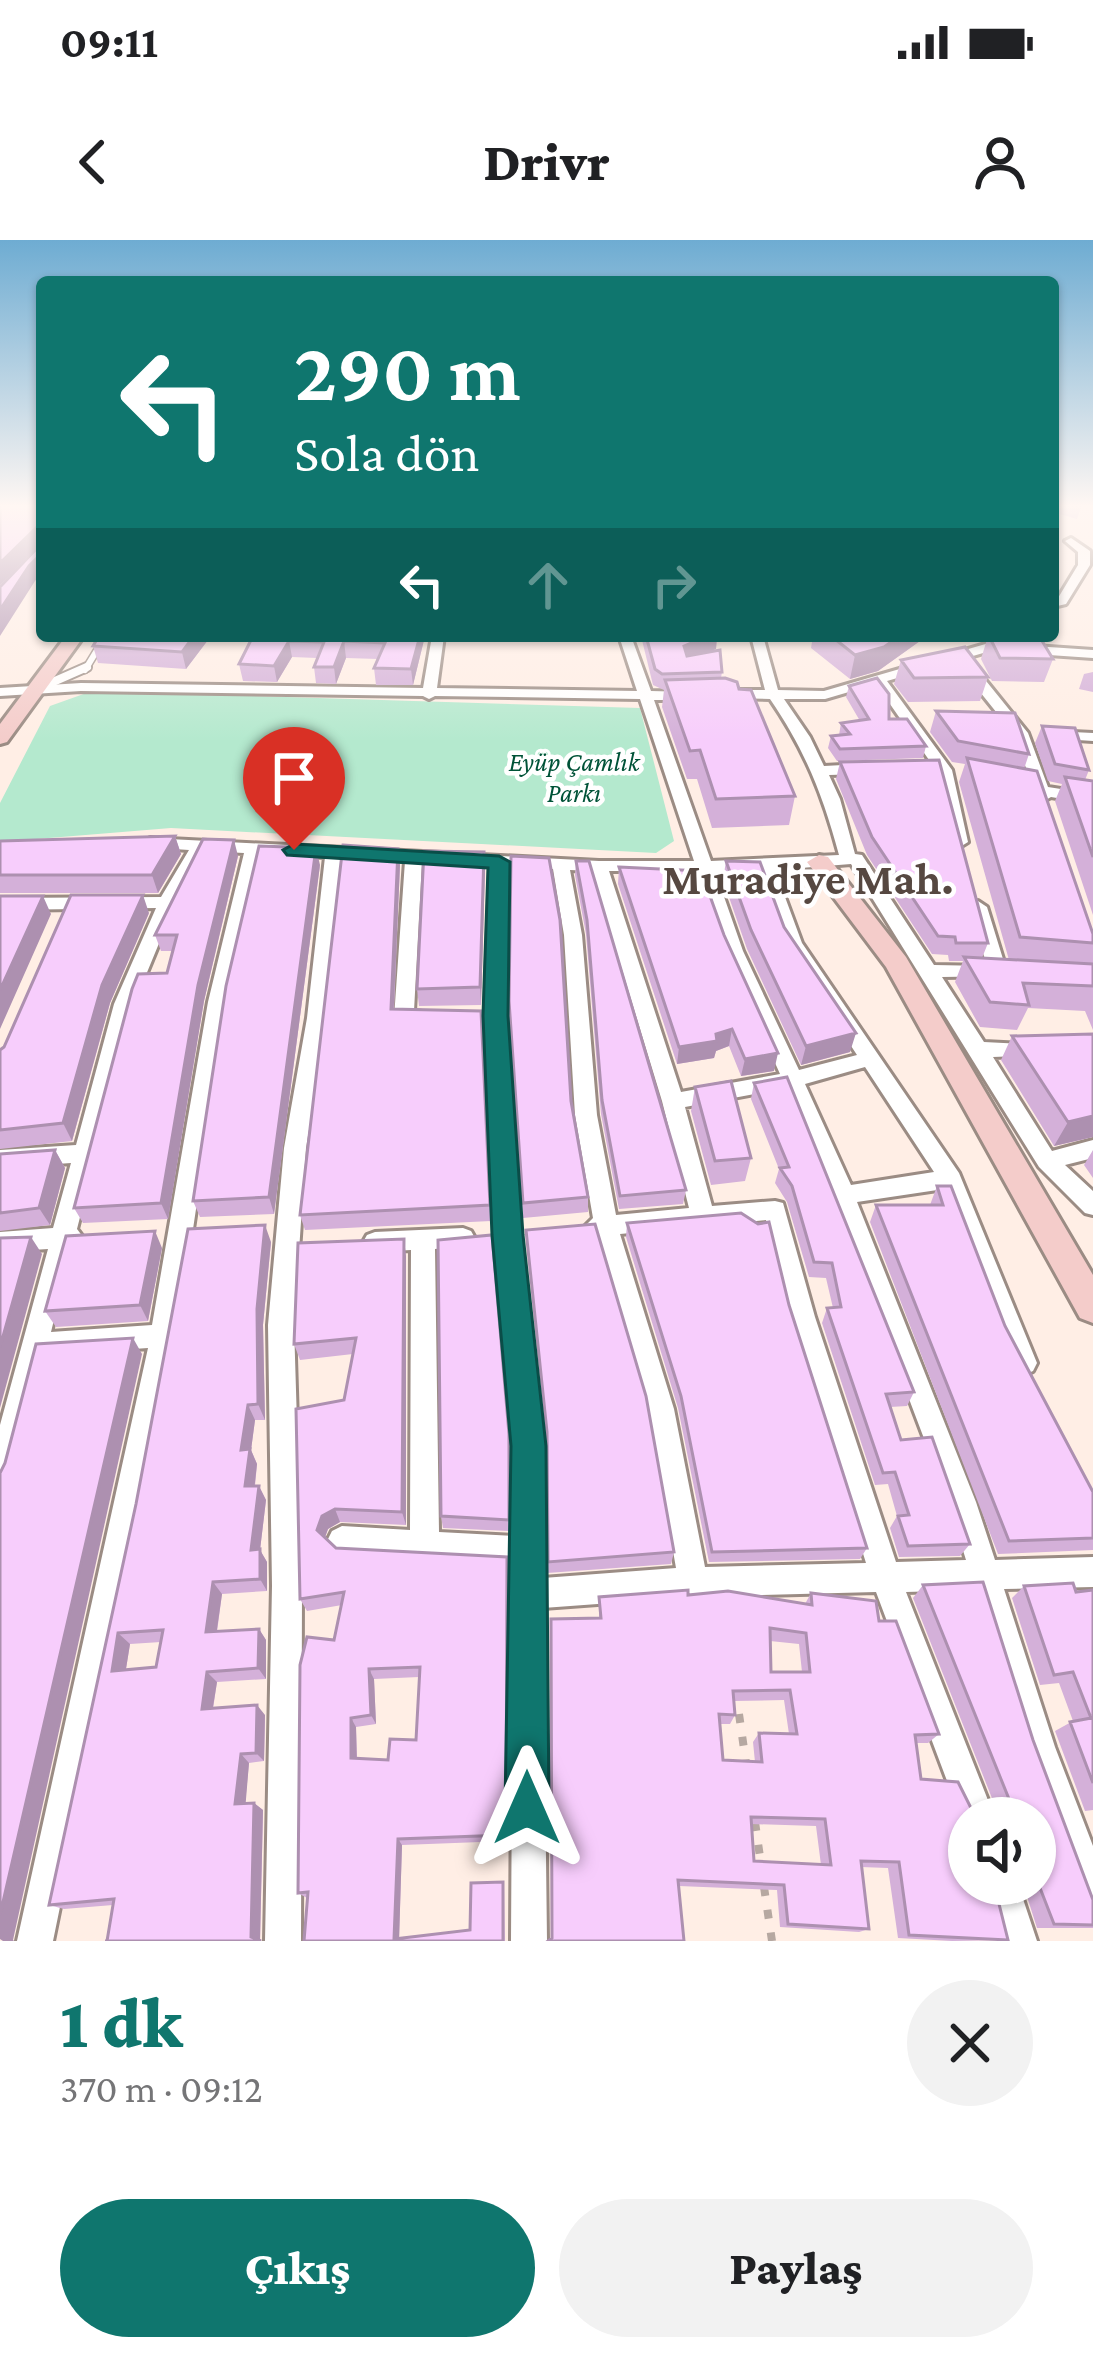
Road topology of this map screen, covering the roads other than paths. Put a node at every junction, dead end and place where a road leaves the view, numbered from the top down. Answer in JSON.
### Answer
{"nodes":[{"id":1,"x":47,"y":642,"type":"edge"},
{"id":2,"x":70,"y":642,"type":"edge"},
{"id":3,"x":102,"y":642,"type":"edge"},
{"id":4,"x":437,"y":642,"type":"edge"},
{"id":5,"x":628,"y":642,"type":"edge"},
{"id":6,"x":759,"y":642,"type":"edge"},
{"id":7,"x":959,"y":642,"type":"edge"},
{"id":8,"x":1093,"y":654,"type":"edge"},
{"id":9,"x":958,"y":656,"type":"junction"},
{"id":10,"x":928,"y":666,"type":"junction"},
{"id":11,"x":879,"y":680,"type":"junction"},
{"id":12,"x":34,"y":690,"type":"junction"},
{"id":13,"x":772,"y":692,"type":"junction"},
{"id":14,"x":2,"y":695,"type":"edge"},
{"id":15,"x":429,"y":695,"type":"junction"},
{"id":16,"x":644,"y":699,"type":"junction"},
{"id":17,"x":1020,"y":733,"type":"junction"},
{"id":18,"x":0,"y":738,"type":"edge"},
{"id":19,"x":1085,"y":742,"type":"edge"},
{"id":20,"x":911,"y":765,"type":"edge"},
{"id":21,"x":880,"y":766,"type":"edge"},
{"id":22,"x":818,"y":771,"type":"junction"},
{"id":23,"x":954,"y":772,"type":"junction"},
{"id":24,"x":1001,"y":783,"type":"edge"},
{"id":25,"x":1043,"y":792,"type":"junction"},
{"id":26,"x":1093,"y":799,"type":"edge"},
{"id":27,"x":1050,"y":813,"type":"edge"},
{"id":28,"x":140,"y":844,"type":"edge"},
{"id":29,"x":200,"y":845,"type":"junction"},
{"id":30,"x":254,"y":848,"type":"junction"},
{"id":31,"x":334,"y":853,"type":"junction"},
{"id":32,"x":414,"y":859,"type":"junction"},
{"id":33,"x":833,"y":861,"type":"junction"},
{"id":34,"x":499,"y":862,"type":"junction"},
{"id":35,"x":561,"y":865,"type":"junction"},
{"id":36,"x":599,"y":866,"type":"junction"},
{"id":37,"x":708,"y":866,"type":"junction"},
{"id":38,"x":765,"y":866,"type":"junction"},
{"id":39,"x":167,"y":902,"type":"junction"},
{"id":40,"x":69,"y":903,"type":"junction"},
{"id":41,"x":0,"y":904,"type":"edge"},
{"id":42,"x":60,"y":923,"type":"edge"},
{"id":43,"x":929,"y":971,"type":"junction"},
{"id":44,"x":998,"y":972,"type":"junction"},
{"id":45,"x":1022,"y":973,"type":"edge"},
{"id":46,"x":450,"y":1017,"type":"edge"},
{"id":47,"x":978,"y":1049,"type":"junction"},
{"id":48,"x":1048,"y":1050,"type":"edge"},
{"id":49,"x":872,"y":1058,"type":"junction"},
{"id":50,"x":790,"y":1081,"type":"junction"},
{"id":51,"x":674,"y":1101,"type":"junction"},
{"id":52,"x":1093,"y":1149,"type":"edge"},
{"id":53,"x":87,"y":1153,"type":"junction"},
{"id":54,"x":0,"y":1159,"type":"edge"},
{"id":55,"x":1048,"y":1161,"type":"junction"},
{"id":56,"x":951,"y":1179,"type":"junction"},
{"id":57,"x":843,"y":1195,"type":"junction"},
{"id":58,"x":1093,"y":1206,"type":"edge"},
{"id":59,"x":703,"y":1216,"type":"junction"},
{"id":60,"x":606,"y":1226,"type":"junction"},
{"id":61,"x":566,"y":1230,"type":"edge"},
{"id":62,"x":518,"y":1234,"type":"junction"},
{"id":63,"x":100,"y":1236,"type":"edge"},
{"id":64,"x":58,"y":1238,"type":"junction"},
{"id":65,"x":423,"y":1241,"type":"junction"},
{"id":66,"x":0,"y":1243,"type":"edge"},
{"id":67,"x":355,"y":1243,"type":"edge"},
{"id":68,"x":1093,"y":1307,"type":"edge"},
{"id":69,"x":164,"y":1336,"type":"junction"},
{"id":70,"x":32,"y":1345,"type":"junction"},
{"id":71,"x":1032,"y":1378,"type":"edge"},
{"id":72,"x":0,"y":1476,"type":"edge"},
{"id":73,"x":342,"y":1541,"type":"dead end"},
{"id":74,"x":424,"y":1545,"type":"junction"},
{"id":75,"x":526,"y":1551,"type":"junction"},
{"id":76,"x":1093,"y":1572,"type":"edge"},
{"id":77,"x":984,"y":1576,"type":"junction"},
{"id":78,"x":886,"y":1578,"type":"junction"},
{"id":79,"x":693,"y":1582,"type":"junction"},
{"id":80,"x":525,"y":1594,"type":"junction"},
{"id":81,"x":970,"y":1797,"type":"edge"},
{"id":82,"x":1093,"y":1893,"type":"edge"},
{"id":83,"x":1007,"y":1905,"type":"edge"},
{"id":84,"x":35,"y":1941,"type":"edge"},
{"id":85,"x":283,"y":1941,"type":"edge"},
{"id":86,"x":529,"y":1941,"type":"edge"},
{"id":87,"x":1019,"y":1941,"type":"edge"}],
"edges":[{"from":1,"to":14,"type":"street"},
{"from":2,"to":12,"type":"street"},
{"from":3,"to":12,"type":"lane"},
{"from":4,"to":15,"type":"street"},
{"from":5,"to":16,"type":"street"},
{"from":6,"to":13,"type":"street"},
{"from":7,"to":10,"type":"street"},
{"from":8,"to":9,"type":"street"},
{"from":9,"to":10,"type":"street"},
{"from":9,"to":17,"type":"street"},
{"from":10,"to":11,"type":"street"},
{"from":11,"to":13,"type":"street"},
{"from":11,"to":23,"type":"street"},
{"from":12,"to":14,"type":"street"},
{"from":12,"to":15,"type":"street"},
{"from":12,"to":18,"type":"street"},
{"from":13,"to":16,"type":"street"},
{"from":13,"to":22,"type":"street"},
{"from":15,"to":16,"type":"street"},
{"from":16,"to":37,"type":"street"},
{"from":17,"to":19,"type":"street"},
{"from":17,"to":25,"type":"street"},
{"from":20,"to":23,"type":"street"},
{"from":21,"to":22,"type":"street"},
{"from":22,"to":33,"type":"street"},
{"from":23,"to":44,"type":"street"},
{"from":24,"to":25,"type":"street"},
{"from":25,"to":26,"type":"street"},
{"from":25,"to":27,"type":"street"},
{"from":28,"to":29,"type":"street"},
{"from":29,"to":30,"type":"street"},
{"from":29,"to":39,"type":"street"},
{"from":30,"to":31,"type":"street"},
{"from":30,"to":69,"type":"street"},
{"from":31,"to":32,"type":"street"},
{"from":31,"to":85,"type":"street"},
{"from":32,"to":34,"type":"street"},
{"from":32,"to":46,"type":"street"},
{"from":33,"to":38,"type":"street"},
{"from":33,"to":43,"type":"street"},
{"from":33,"to":68,"type":"street"},
{"from":34,"to":35,"type":"street"},
{"from":34,"to":62,"type":"street"},
{"from":35,"to":36,"type":"street"},
{"from":35,"to":60,"type":"street"},
{"from":36,"to":37,"type":"street"},
{"from":36,"to":51,"type":"street"},
{"from":37,"to":38,"type":"street"},
{"from":37,"to":50,"type":"street"},
{"from":38,"to":49,"type":"street"},
{"from":39,"to":40,"type":"street"},
{"from":39,"to":53,"type":"street"},
{"from":40,"to":41,"type":"street"},
{"from":40,"to":42,"type":"street"},
{"from":43,"to":44,"type":"street"},
{"from":43,"to":47,"type":"street"},
{"from":44,"to":45,"type":"street"},
{"from":47,"to":48,"type":"street"},
{"from":47,"to":55,"type":"street"},
{"from":49,"to":50,"type":"street"},
{"from":49,"to":56,"type":"street"},
{"from":50,"to":51,"type":"street"},
{"from":50,"to":57,"type":"street"},
{"from":51,"to":59,"type":"street"},
{"from":52,"to":55,"type":"street"},
{"from":53,"to":54,"type":"street"},
{"from":53,"to":64,"type":"street"},
{"from":55,"to":58,"type":"street"},
{"from":56,"to":57,"type":"street"},
{"from":56,"to":71,"type":"street"},
{"from":57,"to":77,"type":"street"},
{"from":59,"to":60,"type":"street"},
{"from":59,"to":78,"type":"street"},
{"from":60,"to":61,"type":"street"},
{"from":60,"to":79,"type":"street"},
{"from":62,"to":65,"type":"street"},
{"from":62,"to":75,"type":"street"},
{"from":63,"to":64,"type":"street"},
{"from":64,"to":66,"type":"street"},
{"from":64,"to":70,"type":"street"},
{"from":65,"to":67,"type":"street"},
{"from":65,"to":74,"type":"street"},
{"from":69,"to":70,"type":"street"},
{"from":69,"to":84,"type":"street"},
{"from":70,"to":72,"type":"street"},
{"from":73,"to":74,"type":"street"},
{"from":74,"to":75,"type":"street"},
{"from":75,"to":80,"type":"street"},
{"from":76,"to":77,"type":"street"},
{"from":77,"to":78,"type":"street"},
{"from":77,"to":82,"type":"street"},
{"from":78,"to":79,"type":"street"},
{"from":78,"to":81,"type":"street"},
{"from":79,"to":80,"type":"street"},
{"from":80,"to":86,"type":"street"},
{"from":83,"to":87,"type":"street"}]}
